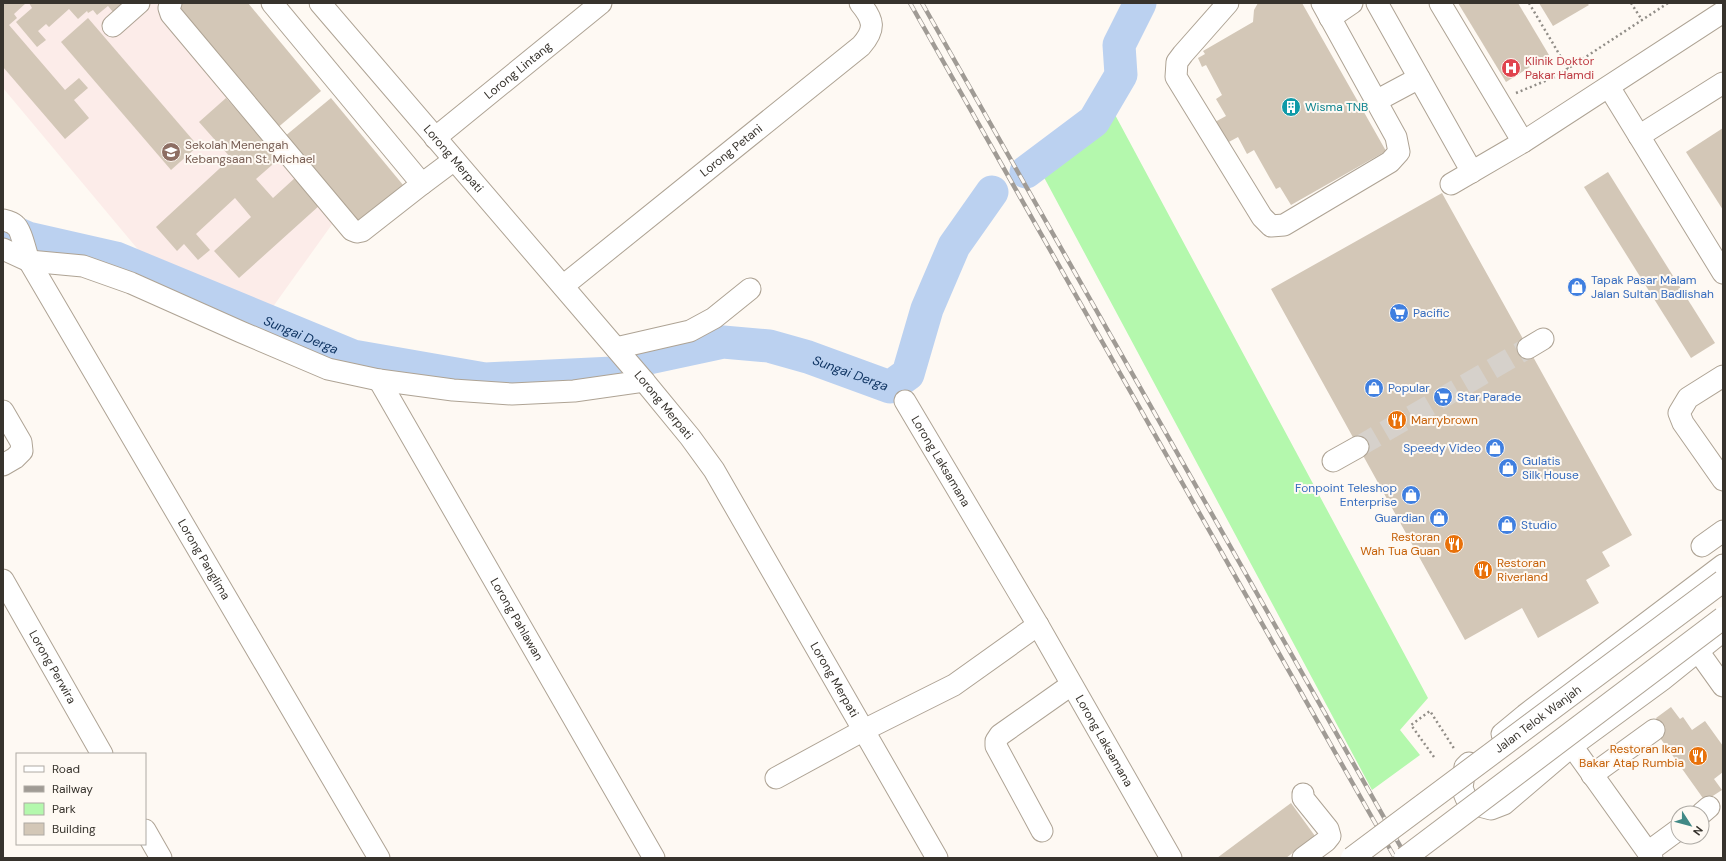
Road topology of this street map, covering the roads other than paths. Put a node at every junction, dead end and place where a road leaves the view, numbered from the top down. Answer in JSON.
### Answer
{"nodes":[{"id":1,"x":139,"y":3,"type":"edge"},
{"id":2,"x":171,"y":3,"type":"edge"},
{"id":3,"x":272,"y":3,"type":"edge"},
{"id":4,"x":320,"y":3,"type":"edge"},
{"id":5,"x":860,"y":3,"type":"edge"},
{"id":6,"x":1228,"y":3,"type":"edge"},
{"id":7,"x":1352,"y":3,"type":"edge"},
{"id":8,"x":1377,"y":3,"type":"edge"},
{"id":9,"x":1440,"y":3,"type":"edge"},
{"id":10,"x":591,"y":6,"type":"edge"},
{"id":11,"x":1326,"y":11,"type":"edge"},
{"id":12,"x":1723,"y":12,"type":"edge"},
{"id":13,"x":113,"y":26,"type":"dead end"},
{"id":14,"x":1419,"y":78,"type":"junction"},
{"id":15,"x":1723,"y":83,"type":"edge"},
{"id":16,"x":1609,"y":87,"type":"junction"},
{"id":17,"x":1376,"y":101,"type":"junction"},
{"id":18,"x":1639,"y":136,"type":"junction"},
{"id":19,"x":435,"y":138,"type":"junction"},
{"id":20,"x":1523,"y":142,"type":"junction"},
{"id":21,"x":454,"y":160,"type":"junction"},
{"id":22,"x":1472,"y":172,"type":"junction"},
{"id":23,"x":422,"y":184,"type":"junction"},
{"id":24,"x":1451,"y":184,"type":"dead end"},
{"id":25,"x":19,"y":240,"type":"edge"},
{"id":26,"x":3,"y":249,"type":"edge"},
{"id":27,"x":1723,"y":273,"type":"edge"},
{"id":28,"x":564,"y":286,"type":"junction"},
{"id":29,"x":750,"y":289,"type":"dead end"},
{"id":30,"x":616,"y":348,"type":"junction"},
{"id":31,"x":1723,"y":376,"type":"edge"},
{"id":32,"x":379,"y":380,"type":"junction"},
{"id":33,"x":644,"y":381,"type":"junction"},
{"id":34,"x":905,"y":400,"type":"dead end"},
{"id":35,"x":3,"y":411,"type":"edge"},
{"id":36,"x":1358,"y":447,"type":"tunnel mouth"},
{"id":37,"x":1333,"y":461,"type":"dead end"},
{"id":38,"x":3,"y":465,"type":"edge"},
{"id":39,"x":1723,"y":480,"type":"edge"},
{"id":40,"x":1723,"y":531,"type":"edge"},
{"id":41,"x":1702,"y":546,"type":"dead end"},
{"id":42,"x":1723,"y":565,"type":"edge"},
{"id":43,"x":3,"y":580,"type":"edge"},
{"id":44,"x":1723,"y":581,"type":"edge"},
{"id":45,"x":1723,"y":618,"type":"edge"},
{"id":46,"x":1038,"y":624,"type":"junction"},
{"id":47,"x":1723,"y":631,"type":"edge"},
{"id":48,"x":1698,"y":651,"type":"junction"},
{"id":49,"x":1071,"y":685,"type":"junction"},
{"id":50,"x":1723,"y":686,"type":"edge"},
{"id":51,"x":864,"y":730,"type":"junction"},
{"id":52,"x":1654,"y":730,"type":"dead end"},
{"id":53,"x":1572,"y":746,"type":"junction"},
{"id":54,"x":101,"y":753,"type":"edge"},
{"id":55,"x":1592,"y":775,"type":"junction"},
{"id":56,"x":776,"y":778,"type":"dead end"},
{"id":57,"x":1303,"y":794,"type":"dead end"},
{"id":58,"x":1042,"y":831,"type":"dead end"},
{"id":59,"x":146,"y":832,"type":"edge"},
{"id":60,"x":1670,"y":837,"type":"edge"},
{"id":61,"x":1650,"y":855,"type":"edge"},
{"id":62,"x":161,"y":858,"type":"edge"},
{"id":63,"x":379,"y":858,"type":"edge"},
{"id":64,"x":654,"y":858,"type":"edge"},
{"id":65,"x":937,"y":858,"type":"edge"},
{"id":66,"x":1170,"y":858,"type":"edge"},
{"id":67,"x":1303,"y":858,"type":"edge"},
{"id":68,"x":1352,"y":858,"type":"edge"},
{"id":69,"x":1405,"y":858,"type":"edge"}],
"edges":[{"from":1,"to":13,"type":"street"},
{"from":2,"to":23,"type":"street"},
{"from":3,"to":23,"type":"street"},
{"from":4,"to":19,"type":"street","name":"Lorong Merpati"},
{"from":5,"to":28,"type":"street","name":"Lorong Petani"},
{"from":6,"to":17,"type":"street"},
{"from":7,"to":11,"type":"street"},
{"from":8,"to":14,"type":"street"},
{"from":9,"to":20,"type":"street"},
{"from":10,"to":19,"type":"street","name":"Lorong Lintang"},
{"from":11,"to":17,"type":"street"},
{"from":12,"to":16,"type":"street"},
{"from":14,"to":17,"type":"street"},
{"from":14,"to":22,"type":"street"},
{"from":15,"to":18,"type":"street"},
{"from":16,"to":18,"type":"street"},
{"from":16,"to":20,"type":"street"},
{"from":18,"to":27,"type":"street"},
{"from":19,"to":21,"type":"street","name":"Lorong Merpati"},
{"from":20,"to":22,"type":"street"},
{"from":21,"to":23,"type":"street"},
{"from":21,"to":28,"type":"street","name":"Lorong Merpati"},
{"from":22,"to":24,"type":"street"},
{"from":25,"to":26,"type":"street"},
{"from":25,"to":32,"type":"street"},
{"from":25,"to":63,"type":"street","name":"Lorong Panglima"},
{"from":28,"to":30,"type":"street","name":"Lorong Merpati"},
{"from":29,"to":30,"type":"street"},
{"from":30,"to":33,"type":"street","name":"Lorong Merpati"},
{"from":31,"to":39,"type":"street"},
{"from":32,"to":33,"type":"street"},
{"from":32,"to":64,"type":"street","name":"Lorong Pahlawan"},
{"from":33,"to":51,"type":"street","name":"Lorong Merpati"},
{"from":34,"to":46,"type":"street","name":"Lorong Laksamana"},
{"from":35,"to":38,"type":"street"},
{"from":36,"to":37,"type":"street"},
{"from":40,"to":41,"type":"street"},
{"from":42,"to":53,"type":"street"},
{"from":43,"to":54,"type":"street","name":"Lorong Perwira"},
{"from":44,"to":68,"type":"main road","name":"Jalan Telok Wanjah","bridge":true},
{"from":45,"to":69,"type":"main road","bridge":true},
{"from":46,"to":49,"type":"street","name":"Lorong Laksamana"},
{"from":46,"to":51,"type":"street"},
{"from":47,"to":48,"type":"street"},
{"from":48,"to":50,"type":"street"},
{"from":48,"to":53,"type":"street"},
{"from":49,"to":58,"type":"street"},
{"from":49,"to":66,"type":"street","name":"Lorong Laksamana"},
{"from":51,"to":56,"type":"street"},
{"from":51,"to":65,"type":"street","name":"Lorong Merpati"},
{"from":52,"to":55,"type":"street"},
{"from":53,"to":55,"type":"street"},
{"from":55,"to":61,"type":"street"},
{"from":57,"to":67,"type":"street"},
{"from":59,"to":62,"type":"street"},
{"from":60,"to":61,"type":"street"}]}
